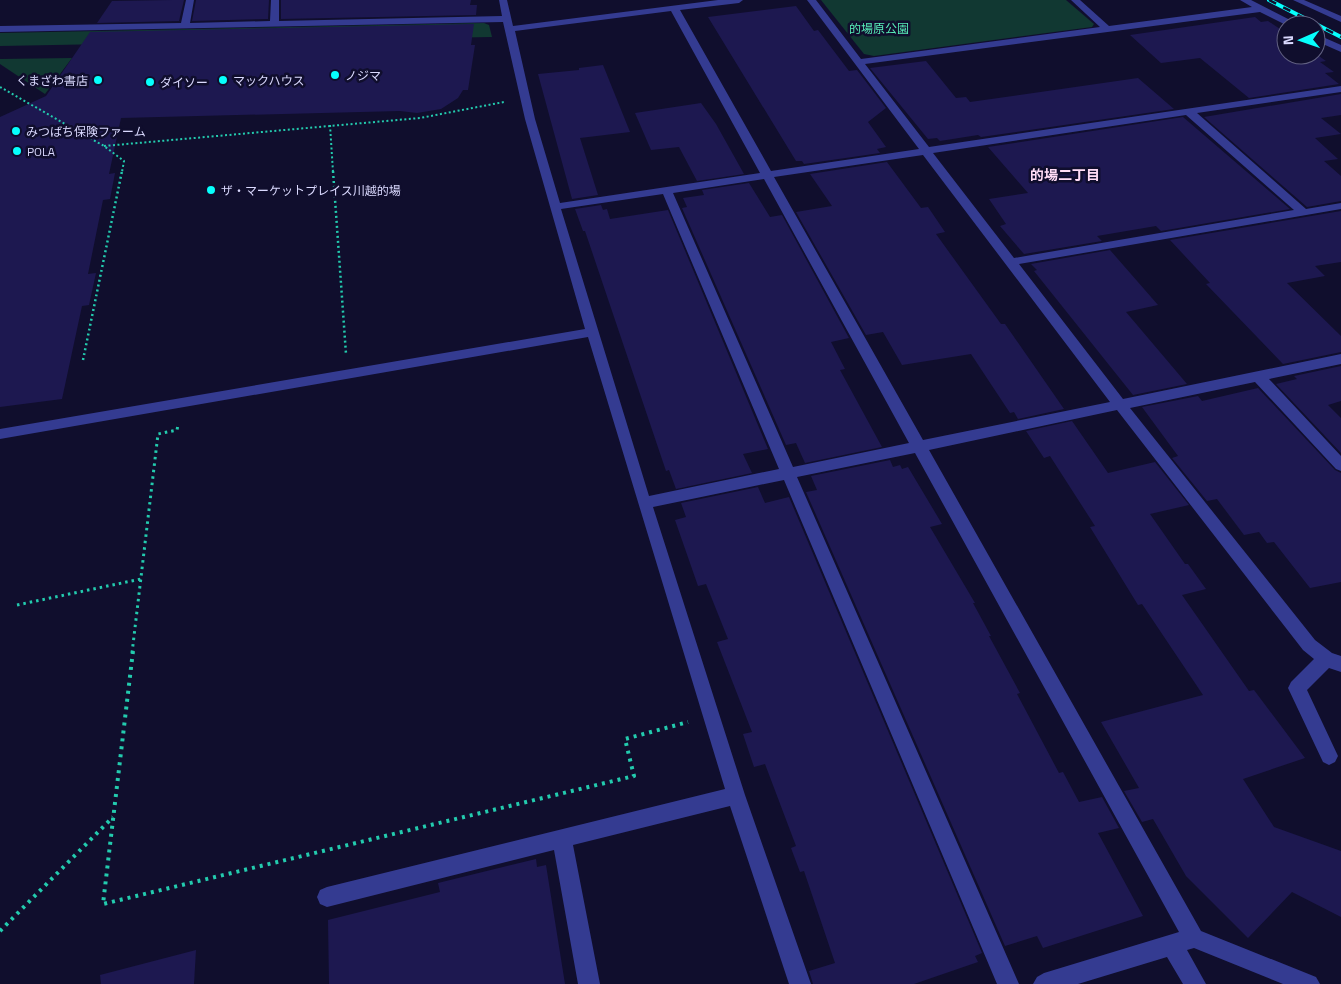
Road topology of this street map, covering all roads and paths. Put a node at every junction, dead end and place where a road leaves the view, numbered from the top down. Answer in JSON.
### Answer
{"nodes":[{"id":1,"x":190,"y":0,"type":"edge"},
{"id":2,"x":275,"y":0,"type":"edge"},
{"id":3,"x":503,"y":0,"type":"edge"},
{"id":4,"x":739,"y":0,"type":"edge"},
{"id":5,"x":811,"y":0,"type":"edge"},
{"id":6,"x":1075,"y":0,"type":"edge"},
{"id":7,"x":1244,"y":0,"type":"edge"},
{"id":8,"x":1297,"y":0,"type":"edge"},
{"id":9,"x":1318,"y":5,"type":"edge"},
{"id":10,"x":674,"y":8,"type":"junction"},
{"id":11,"x":1260,"y":9,"type":"junction"},
{"id":12,"x":1276,"y":17,"type":"edge"},
{"id":13,"x":1341,"y":19,"type":"edge"},
{"id":14,"x":274,"y":24,"type":"junction"},
{"id":15,"x":510,"y":24,"type":"junction"},
{"id":16,"x":185,"y":26,"type":"junction"},
{"id":17,"x":0,"y":29,"type":"edge"},
{"id":18,"x":1107,"y":29,"type":"junction"},
{"id":19,"x":1326,"y":42,"type":"edge"},
{"id":20,"x":1341,"y":50,"type":"edge"},
{"id":21,"x":859,"y":62,"type":"junction"},
{"id":22,"x":0,"y":87,"type":"edge"},
{"id":23,"x":1341,"y":89,"type":"edge"},
{"id":24,"x":526,"y":98,"type":"junction"},
{"id":25,"x":1188,"y":111,"type":"junction"},
{"id":26,"x":330,"y":126,"type":"junction"},
{"id":27,"x":104,"y":146,"type":"junction"},
{"id":28,"x":926,"y":150,"type":"junction"},
{"id":29,"x":767,"y":176,"type":"junction"},
{"id":30,"x":667,"y":191,"type":"junction"},
{"id":31,"x":1341,"y":206,"type":"edge"},
{"id":32,"x":555,"y":208,"type":"junction"},
{"id":33,"x":1303,"y":212,"type":"junction"},
{"id":34,"x":1011,"y":262,"type":"junction"},
{"id":35,"x":592,"y":332,"type":"junction"},
{"id":36,"x":346,"y":359,"type":"dead end"},
{"id":37,"x":1341,"y":359,"type":"edge"},
{"id":38,"x":83,"y":360,"type":"dead end"},
{"id":39,"x":1258,"y":376,"type":"junction"},
{"id":40,"x":179,"y":404,"type":"junction"},
{"id":41,"x":1120,"y":405,"type":"junction"},
{"id":42,"x":0,"y":434,"type":"edge"},
{"id":43,"x":921,"y":447,"type":"junction"},
{"id":44,"x":1341,"y":465,"type":"edge"},
{"id":45,"x":790,"y":474,"type":"junction"},
{"id":46,"x":644,"y":504,"type":"junction"},
{"id":47,"x":141,"y":579,"type":"junction"},
{"id":48,"x":17,"y":605,"type":"dead end"},
{"id":49,"x":1333,"y":661,"type":"edge"},
{"id":50,"x":691,"y":721,"type":"dead end"},
{"id":51,"x":1329,"y":756,"type":"dead end"},
{"id":52,"x":736,"y":795,"type":"junction"},
{"id":53,"x":114,"y":816,"type":"junction"},
{"id":54,"x":562,"y":838,"type":"junction"},
{"id":55,"x":327,"y":898,"type":"dead end"},
{"id":56,"x":0,"y":931,"type":"edge"},
{"id":57,"x":1194,"y":938,"type":"junction"},
{"id":58,"x":1172,"y":944,"type":"junction"},
{"id":59,"x":589,"y":984,"type":"edge"},
{"id":60,"x":800,"y":984,"type":"edge"},
{"id":61,"x":1008,"y":984,"type":"edge"},
{"id":62,"x":1044,"y":984,"type":"edge"},
{"id":63,"x":1195,"y":984,"type":"edge"},
{"id":64,"x":1309,"y":984,"type":"edge"}],
"edges":[{"from":1,"to":16,"type":"street"},
{"from":2,"to":14,"type":"street"},
{"from":3,"to":15,"type":"street"},
{"from":4,"to":10,"type":"street"},
{"from":5,"to":21,"type":"street"},
{"from":6,"to":18,"type":"street"},
{"from":7,"to":11,"type":"street"},
{"from":8,"to":9,"type":"street"},
{"from":9,"to":13,"type":"street"},
{"from":10,"to":15,"type":"street"},
{"from":10,"to":29,"type":"street"},
{"from":11,"to":12,"type":"street"},
{"from":11,"to":18,"type":"street"},
{"from":14,"to":15,"type":"street"},
{"from":14,"to":16,"type":"street"},
{"from":15,"to":24,"type":"street"},
{"from":16,"to":17,"type":"street"},
{"from":18,"to":21,"type":"street"},
{"from":19,"to":20,"type":"street"},
{"from":21,"to":28,"type":"street"},
{"from":22,"to":27,"type":"path"},
{"from":23,"to":25,"type":"street"},
{"from":24,"to":26,"type":"path"},
{"from":24,"to":32,"type":"street"},
{"from":25,"to":28,"type":"street"},
{"from":25,"to":33,"type":"street"},
{"from":26,"to":27,"type":"path"},
{"from":26,"to":36,"type":"path"},
{"from":27,"to":38,"type":"path"},
{"from":28,"to":29,"type":"street"},
{"from":28,"to":34,"type":"street"},
{"from":29,"to":30,"type":"street"},
{"from":29,"to":43,"type":"street"},
{"from":30,"to":32,"type":"street"},
{"from":30,"to":45,"type":"street"},
{"from":31,"to":33,"type":"street"},
{"from":32,"to":35,"type":"street"},
{"from":33,"to":34,"type":"street"},
{"from":34,"to":41,"type":"street"},
{"from":35,"to":40,"type":"street"},
{"from":35,"to":46,"type":"street"},
{"from":37,"to":39,"type":"street"},
{"from":39,"to":41,"type":"street"},
{"from":39,"to":44,"type":"street"},
{"from":40,"to":42,"type":"street"},
{"from":40,"to":47,"type":"path"},
{"from":41,"to":43,"type":"street"},
{"from":41,"to":49,"type":"street"},
{"from":43,"to":45,"type":"street"},
{"from":43,"to":57,"type":"street"},
{"from":45,"to":46,"type":"street"},
{"from":45,"to":61,"type":"street"},
{"from":46,"to":52,"type":"street"},
{"from":47,"to":48,"type":"path"},
{"from":47,"to":53,"type":"path"},
{"from":49,"to":51,"type":"street"},
{"from":50,"to":53,"type":"path"},
{"from":52,"to":54,"type":"street"},
{"from":52,"to":60,"type":"street"},
{"from":53,"to":56,"type":"path"},
{"from":54,"to":55,"type":"street"},
{"from":54,"to":59,"type":"street"},
{"from":57,"to":58,"type":"street"},
{"from":57,"to":64,"type":"street"},
{"from":58,"to":62,"type":"street"},
{"from":58,"to":63,"type":"street"}]}
